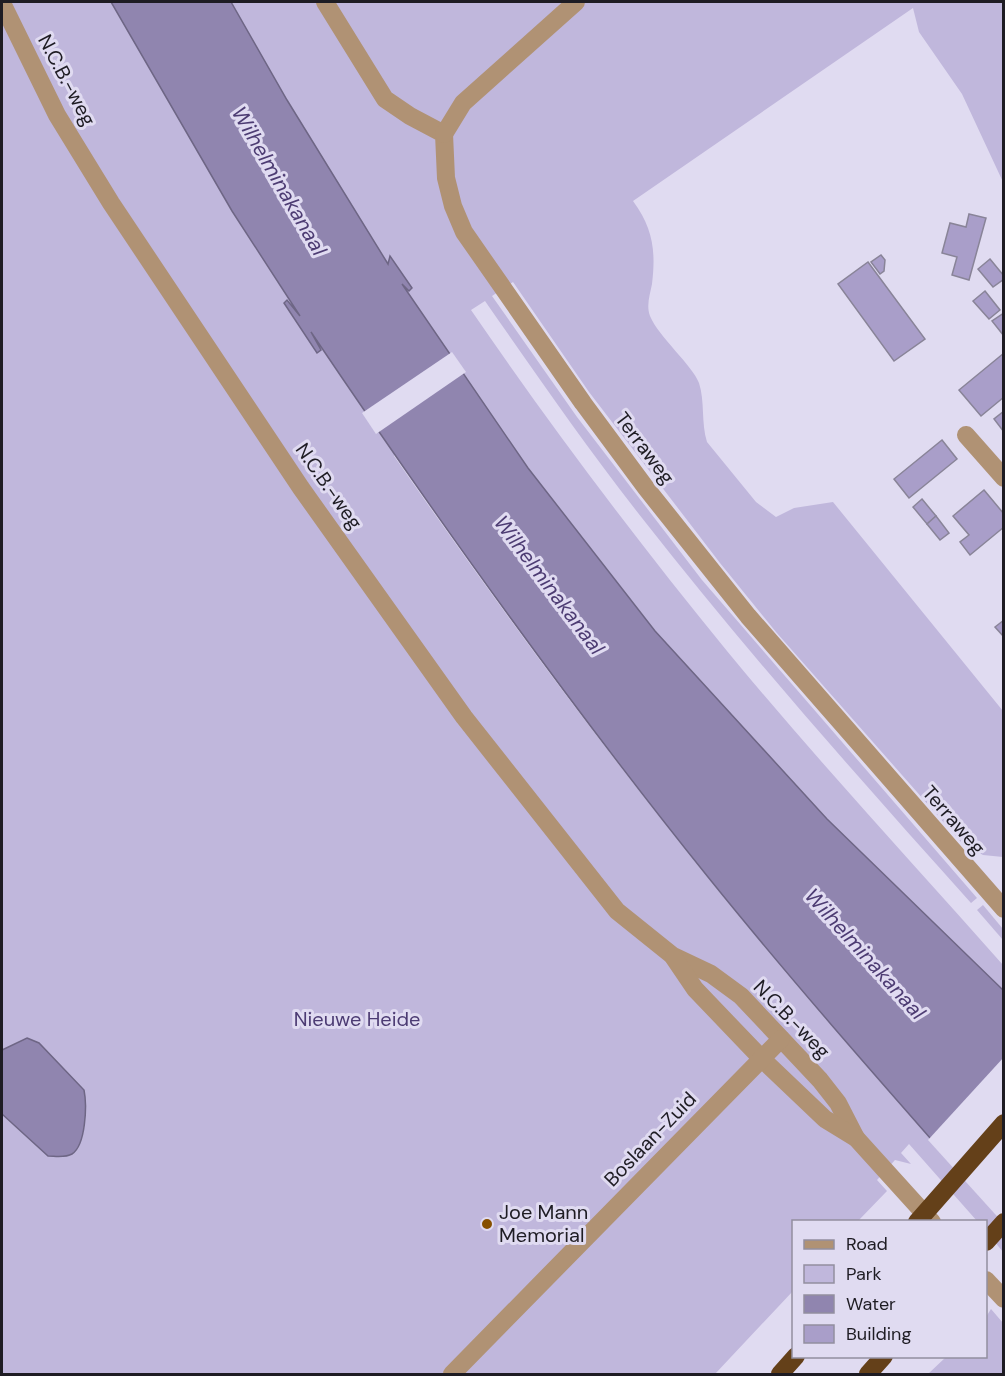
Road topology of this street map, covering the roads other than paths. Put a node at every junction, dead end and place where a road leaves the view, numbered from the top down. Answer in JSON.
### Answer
{"nodes":[{"id":1,"x":325,"y":2,"type":"edge"},
{"id":2,"x":576,"y":2,"type":"edge"},
{"id":3,"x":2,"y":3,"type":"edge"},
{"id":4,"x":444,"y":134,"type":"junction"},
{"id":5,"x":966,"y":435,"type":"dead end"},
{"id":6,"x":1004,"y":478,"type":"edge"},
{"id":7,"x":997,"y":890,"type":"edge"},
{"id":8,"x":1004,"y":909,"type":"edge"},
{"id":9,"x":672,"y":956,"type":"junction"},
{"id":10,"x":781,"y":1040,"type":"junction"},
{"id":11,"x":761,"y":1058,"type":"junction"},
{"id":12,"x":1004,"y":1123,"type":"edge"},
{"id":13,"x":856,"y":1138,"type":"junction"},
{"id":14,"x":918,"y":1220,"type":"edge"},
{"id":15,"x":931,"y":1220,"type":"edge"},
{"id":16,"x":1004,"y":1222,"type":"edge"},
{"id":17,"x":987,"y":1241,"type":"edge"},
{"id":18,"x":987,"y":1281,"type":"edge"},
{"id":19,"x":1004,"y":1299,"type":"edge"},
{"id":20,"x":794,"y":1358,"type":"edge"},
{"id":21,"x":882,"y":1358,"type":"edge"},
{"id":22,"x":452,"y":1374,"type":"edge"},
{"id":23,"x":780,"y":1374,"type":"edge"},
{"id":24,"x":868,"y":1374,"type":"edge"}],
"edges":[{"from":1,"to":4,"type":"street"},
{"from":2,"to":4,"type":"street"},
{"from":3,"to":9,"type":"street","name":"N.C.B.-weg"},
{"from":4,"to":7,"type":"street","name":"Terraweg"},
{"from":5,"to":6,"type":"street"},
{"from":7,"to":8,"type":"street","name":"Terraweg"},
{"from":9,"to":10,"type":"street","name":"N.C.B.-weg"},
{"from":9,"to":11,"type":"street","name":"N.C.B.-weg"},
{"from":10,"to":11,"type":"street","name":"Boslaan-Zuid"},
{"from":10,"to":13,"type":"street","name":"N.C.B.-weg"},
{"from":11,"to":13,"type":"street","name":"N.C.B.-weg"},
{"from":11,"to":22,"type":"street","name":"Boslaan-Zuid"},
{"from":12,"to":14,"type":"highway","bridge":true},
{"from":13,"to":15,"type":"street","name":"N.C.B.-weg"},
{"from":16,"to":17,"type":"highway"},
{"from":18,"to":19,"type":"street"},
{"from":20,"to":23,"type":"highway"},
{"from":21,"to":24,"type":"highway"}]}
